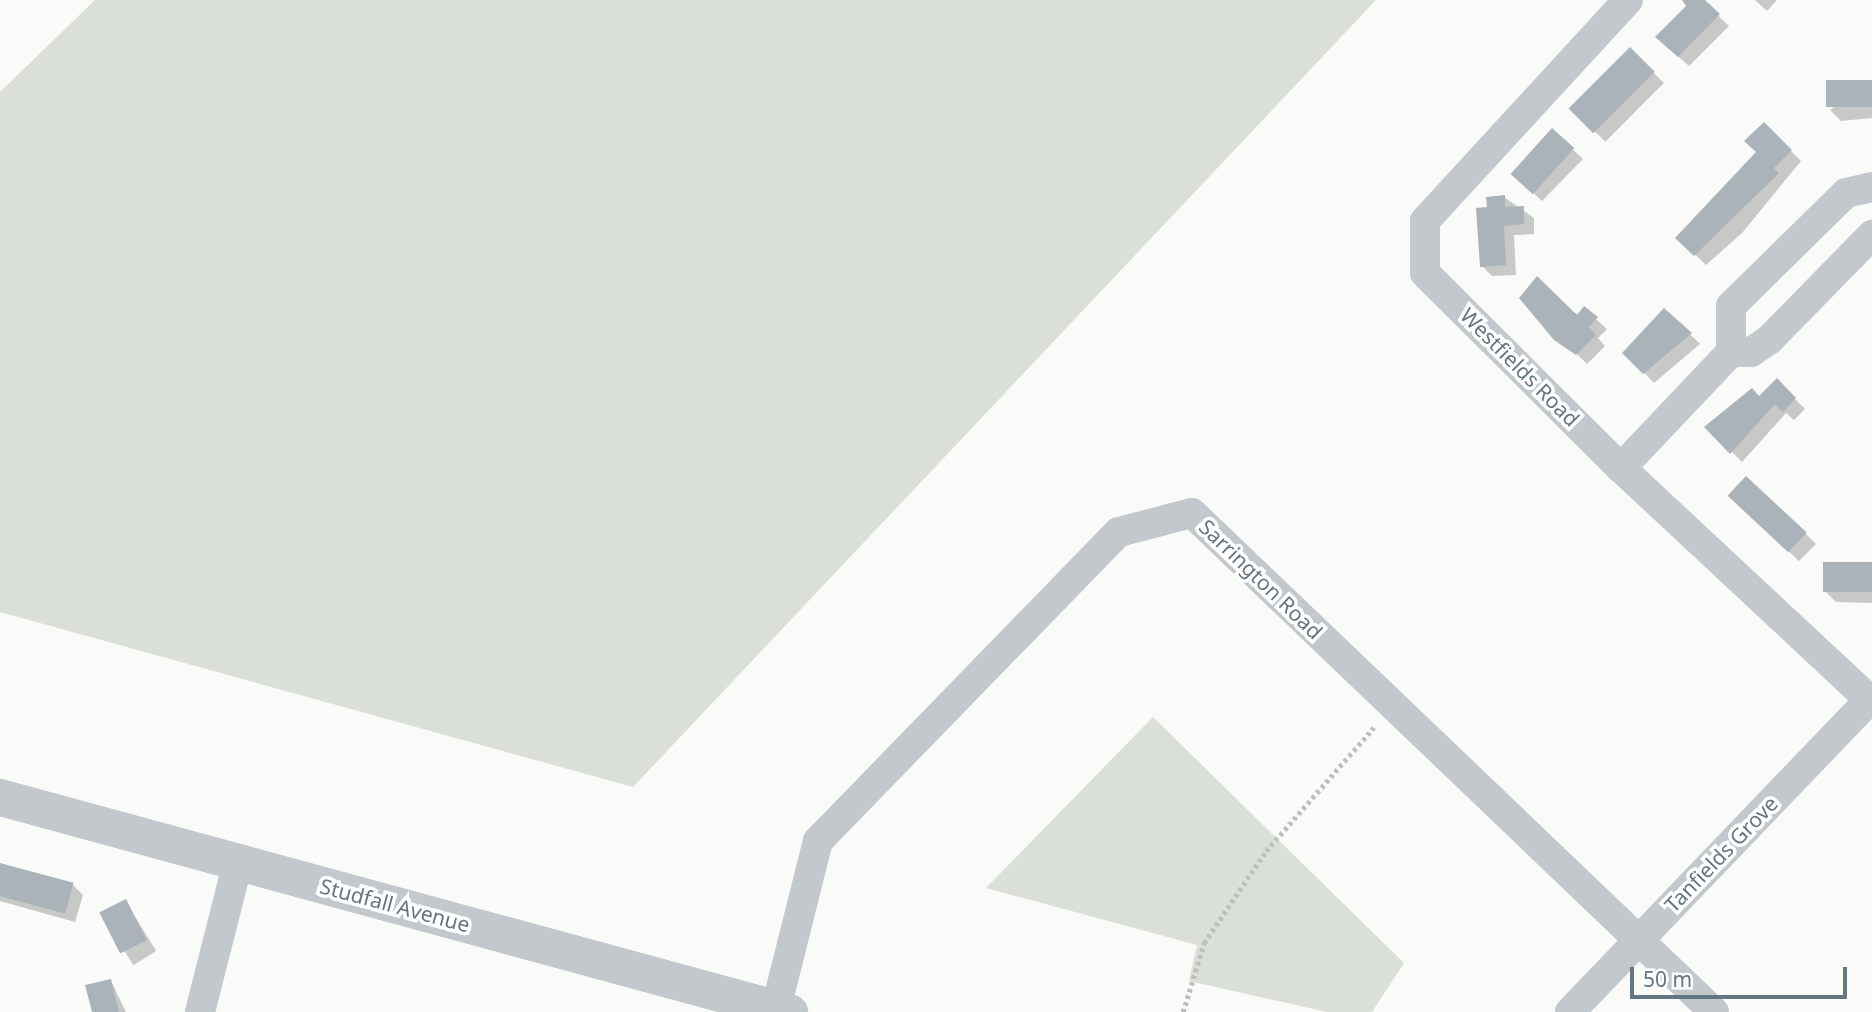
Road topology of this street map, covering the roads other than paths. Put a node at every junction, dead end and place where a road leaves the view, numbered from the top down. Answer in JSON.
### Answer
{"nodes":[{"id":1,"x":1628,"y":0,"type":"edge"},
{"id":2,"x":1872,"y":187,"type":"edge"},
{"id":3,"x":1872,"y":235,"type":"edge"},
{"id":4,"x":1731,"y":352,"type":"junction"},
{"id":5,"x":1621,"y":468,"type":"junction"},
{"id":6,"x":1871,"y":700,"type":"edge"},
{"id":7,"x":0,"y":797,"type":"edge"},
{"id":8,"x":238,"y":862,"type":"junction"},
{"id":9,"x":1638,"y":939,"type":"junction"},
{"id":10,"x":783,"y":1010,"type":"edge"},
{"id":11,"x":200,"y":1012,"type":"edge"},
{"id":12,"x":1570,"y":1012,"type":"edge"},
{"id":13,"x":1714,"y":1012,"type":"edge"}],
"edges":[{"from":1,"to":5,"type":"street","name":"Westfields Road"},
{"from":2,"to":4,"type":"street"},
{"from":3,"to":4,"type":"street"},
{"from":4,"to":5,"type":"street"},
{"from":5,"to":6,"type":"street","name":"Westfields Road"},
{"from":6,"to":9,"type":"street","name":"Tanfields Grove"},
{"from":7,"to":8,"type":"street","name":"Studfall Avenue"},
{"from":8,"to":10,"type":"street","name":"Studfall Avenue"},
{"from":8,"to":11,"type":"street"},
{"from":9,"to":10,"type":"street","name":"Sarrington Road"},
{"from":9,"to":12,"type":"street","name":"Tanfields Grove"},
{"from":9,"to":13,"type":"street","name":"Sarrington Road"}]}
